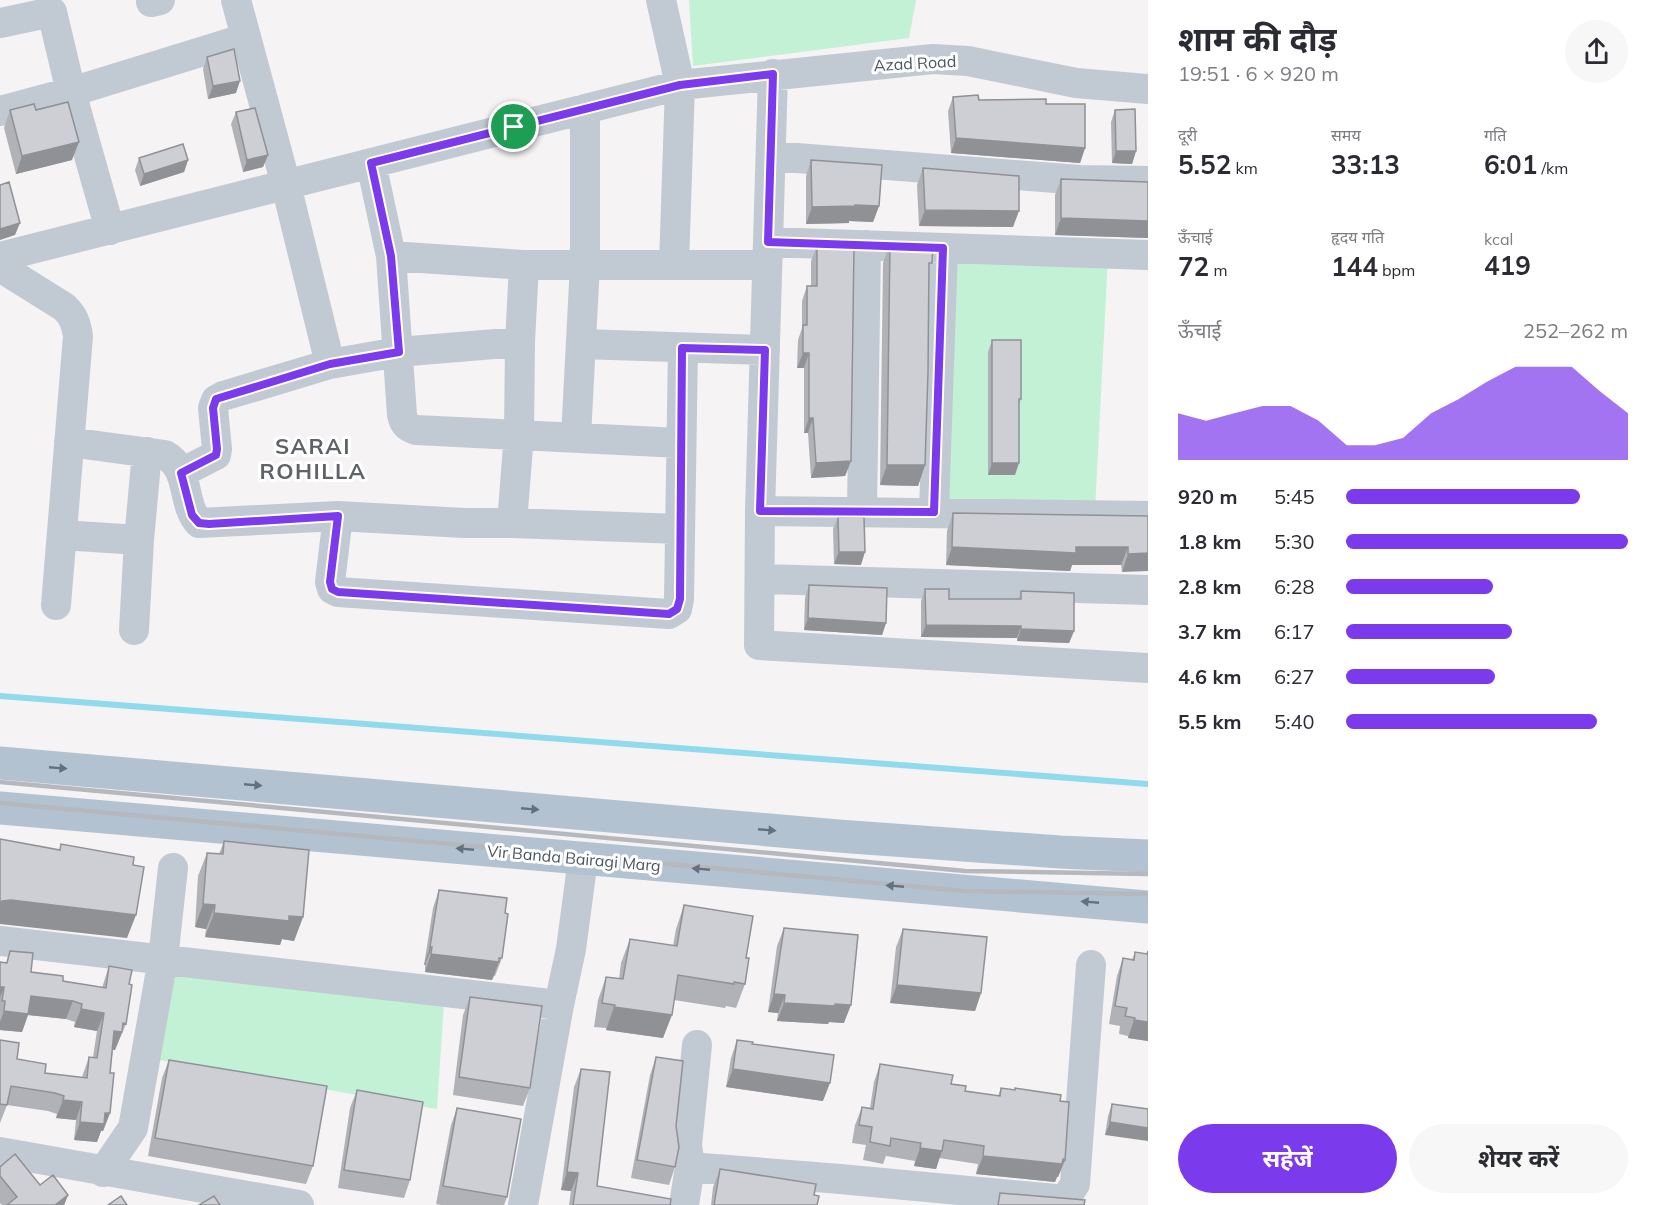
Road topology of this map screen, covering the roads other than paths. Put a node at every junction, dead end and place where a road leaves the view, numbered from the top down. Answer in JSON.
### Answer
{"nodes":[{"id":1,"x":236,"y":0,"type":"edge"},
{"id":2,"x":661,"y":0,"type":"edge"},
{"id":3,"x":0,"y":23,"type":"edge"},
{"id":4,"x":246,"y":38,"type":"junction"},
{"id":5,"x":773,"y":74,"type":"junction"},
{"id":6,"x":680,"y":85,"type":"junction"},
{"id":7,"x":1148,"y":89,"type":"edge"},
{"id":8,"x":71,"y":92,"type":"junction"},
{"id":9,"x":585,"y":109,"type":"junction"},
{"id":10,"x":0,"y":111,"type":"edge"},
{"id":11,"x":771,"y":156,"type":"junction"},
{"id":12,"x":371,"y":163,"type":"junction"},
{"id":13,"x":1148,"y":181,"type":"edge"},
{"id":14,"x":286,"y":185,"type":"junction"},
{"id":15,"x":110,"y":230,"type":"junction"},
{"id":16,"x":866,"y":245,"type":"junction"},
{"id":17,"x":943,"y":248,"type":"junction"},
{"id":18,"x":767,"y":253,"type":"junction"},
{"id":19,"x":1148,"y":255,"type":"edge"},
{"id":20,"x":391,"y":256,"type":"junction"},
{"id":21,"x":0,"y":257,"type":"edge"},
{"id":22,"x":585,"y":264,"type":"junction"},
{"id":23,"x":524,"y":265,"type":"junction"},
{"id":24,"x":674,"y":265,"type":"junction"},
{"id":25,"x":0,"y":267,"type":"edge"},
{"id":26,"x":520,"y":342,"type":"junction"},
{"id":27,"x":580,"y":344,"type":"junction"},
{"id":28,"x":682,"y":348,"type":"junction"},
{"id":29,"x":765,"y":350,"type":"junction"},
{"id":30,"x":399,"y":352,"type":"junction"},
{"id":31,"x":330,"y":364,"type":"junction"},
{"id":32,"x":519,"y":434,"type":"junction"},
{"id":33,"x":576,"y":437,"type":"junction"},
{"id":34,"x":69,"y":442,"type":"junction"},
{"id":35,"x":680,"y":443,"type":"junction"},
{"id":36,"x":147,"y":452,"type":"junction"},
{"id":37,"x":181,"y":473,"type":"junction"},
{"id":38,"x":760,"y":511,"type":"junction"},
{"id":39,"x":862,"y":511,"type":"junction"},
{"id":40,"x":934,"y":512,"type":"junction"},
{"id":41,"x":338,"y":516,"type":"junction"},
{"id":42,"x":1148,"y":516,"type":"edge"},
{"id":43,"x":512,"y":523,"type":"junction"},
{"id":44,"x":680,"y":529,"type":"junction"},
{"id":45,"x":62,"y":535,"type":"junction"},
{"id":46,"x":139,"y":540,"type":"junction"},
{"id":47,"x":760,"y":579,"type":"junction"},
{"id":48,"x":1148,"y":590,"type":"edge"},
{"id":49,"x":56,"y":605,"type":"dead end"},
{"id":50,"x":134,"y":630,"type":"dead end"},
{"id":51,"x":1148,"y":668,"type":"edge"},
{"id":52,"x":0,"y":763,"type":"edge"},
{"id":53,"x":0,"y":808,"type":"edge"},
{"id":54,"x":1148,"y":856,"type":"edge"},
{"id":55,"x":583,"y":859,"type":"junction"},
{"id":56,"x":173,"y":868,"type":"dead end"},
{"id":57,"x":1148,"y":906,"type":"edge"},
{"id":58,"x":0,"y":941,"type":"edge"},
{"id":59,"x":163,"y":958,"type":"junction"},
{"id":60,"x":1091,"y":965,"type":"dead end"},
{"id":61,"x":559,"y":1005,"type":"junction"},
{"id":62,"x":697,"y":1045,"type":"dead end"},
{"id":63,"x":0,"y":1152,"type":"edge"},
{"id":64,"x":690,"y":1167,"type":"junction"},
{"id":65,"x":103,"y":1172,"type":"junction"},
{"id":66,"x":299,"y":1205,"type":"edge"},
{"id":67,"x":523,"y":1205,"type":"edge"},
{"id":68,"x":684,"y":1205,"type":"edge"}],
"edges":[{"from":1,"to":4,"type":"street"},
{"from":2,"to":6,"type":"street"},
{"from":3,"to":8,"type":"street"},
{"from":4,"to":8,"type":"street"},
{"from":4,"to":14,"type":"street"},
{"from":5,"to":6,"type":"street","name":"Azad Road"},
{"from":5,"to":7,"type":"street","name":"Azad Road"},
{"from":5,"to":11,"type":"street"},
{"from":6,"to":9,"type":"street","name":"Azad Road"},
{"from":6,"to":24,"type":"street"},
{"from":8,"to":10,"type":"street"},
{"from":8,"to":15,"type":"street"},
{"from":9,"to":12,"type":"street","name":"Azad Road"},
{"from":9,"to":22,"type":"street"},
{"from":11,"to":13,"type":"street"},
{"from":11,"to":18,"type":"street"},
{"from":12,"to":14,"type":"street","name":"Azad Road"},
{"from":12,"to":20,"type":"street"},
{"from":14,"to":15,"type":"street","name":"Azad Road"},
{"from":14,"to":31,"type":"street"},
{"from":15,"to":21,"type":"street","name":"Azad Road"},
{"from":16,"to":17,"type":"street"},
{"from":16,"to":18,"type":"street"},
{"from":16,"to":39,"type":"street"},
{"from":17,"to":19,"type":"street"},
{"from":17,"to":40,"type":"street"},
{"from":18,"to":24,"type":"street"},
{"from":18,"to":29,"type":"street"},
{"from":20,"to":23,"type":"street"},
{"from":20,"to":30,"type":"street"},
{"from":22,"to":23,"type":"street"},
{"from":22,"to":24,"type":"street"},
{"from":22,"to":27,"type":"street"},
{"from":23,"to":26,"type":"street"},
{"from":25,"to":34,"type":"street"},
{"from":26,"to":30,"type":"street"},
{"from":26,"to":32,"type":"street"},
{"from":27,"to":28,"type":"street"},
{"from":27,"to":33,"type":"street"},
{"from":28,"to":29,"type":"street"},
{"from":28,"to":35,"type":"street"},
{"from":29,"to":38,"type":"street"},
{"from":30,"to":31,"type":"street"},
{"from":30,"to":32,"type":"street"},
{"from":31,"to":37,"type":"street"},
{"from":32,"to":33,"type":"street"},
{"from":32,"to":43,"type":"street"},
{"from":33,"to":35,"type":"street"},
{"from":34,"to":36,"type":"street"},
{"from":34,"to":45,"type":"street"},
{"from":35,"to":44,"type":"street"},
{"from":36,"to":37,"type":"street"},
{"from":36,"to":46,"type":"street"},
{"from":37,"to":41,"type":"street"},
{"from":38,"to":39,"type":"street"},
{"from":38,"to":47,"type":"street"},
{"from":39,"to":40,"type":"street"},
{"from":40,"to":42,"type":"street"},
{"from":41,"to":43,"type":"street"},
{"from":41,"to":44,"type":"street"},
{"from":43,"to":44,"type":"street"},
{"from":45,"to":46,"type":"street"},
{"from":45,"to":49,"type":"street"},
{"from":46,"to":50,"type":"street"},
{"from":47,"to":48,"type":"street"},
{"from":47,"to":51,"type":"street"},
{"from":52,"to":54,"type":"main road","one_way":true},
{"from":55,"to":53,"type":"main road","name":"Vir Banda Bairagi Marg","one_way":true},
{"from":57,"to":55,"type":"main road","name":"Vir Banda Bairagi Marg","one_way":true},
{"from":55,"to":61,"type":"street"},
{"from":56,"to":59,"type":"street"},
{"from":58,"to":59,"type":"street"},
{"from":59,"to":61,"type":"street"},
{"from":59,"to":65,"type":"street"},
{"from":60,"to":64,"type":"street"},
{"from":61,"to":67,"type":"street"},
{"from":62,"to":64,"type":"street"},
{"from":63,"to":65,"type":"street"},
{"from":64,"to":68,"type":"street"},
{"from":65,"to":66,"type":"street"}]}
